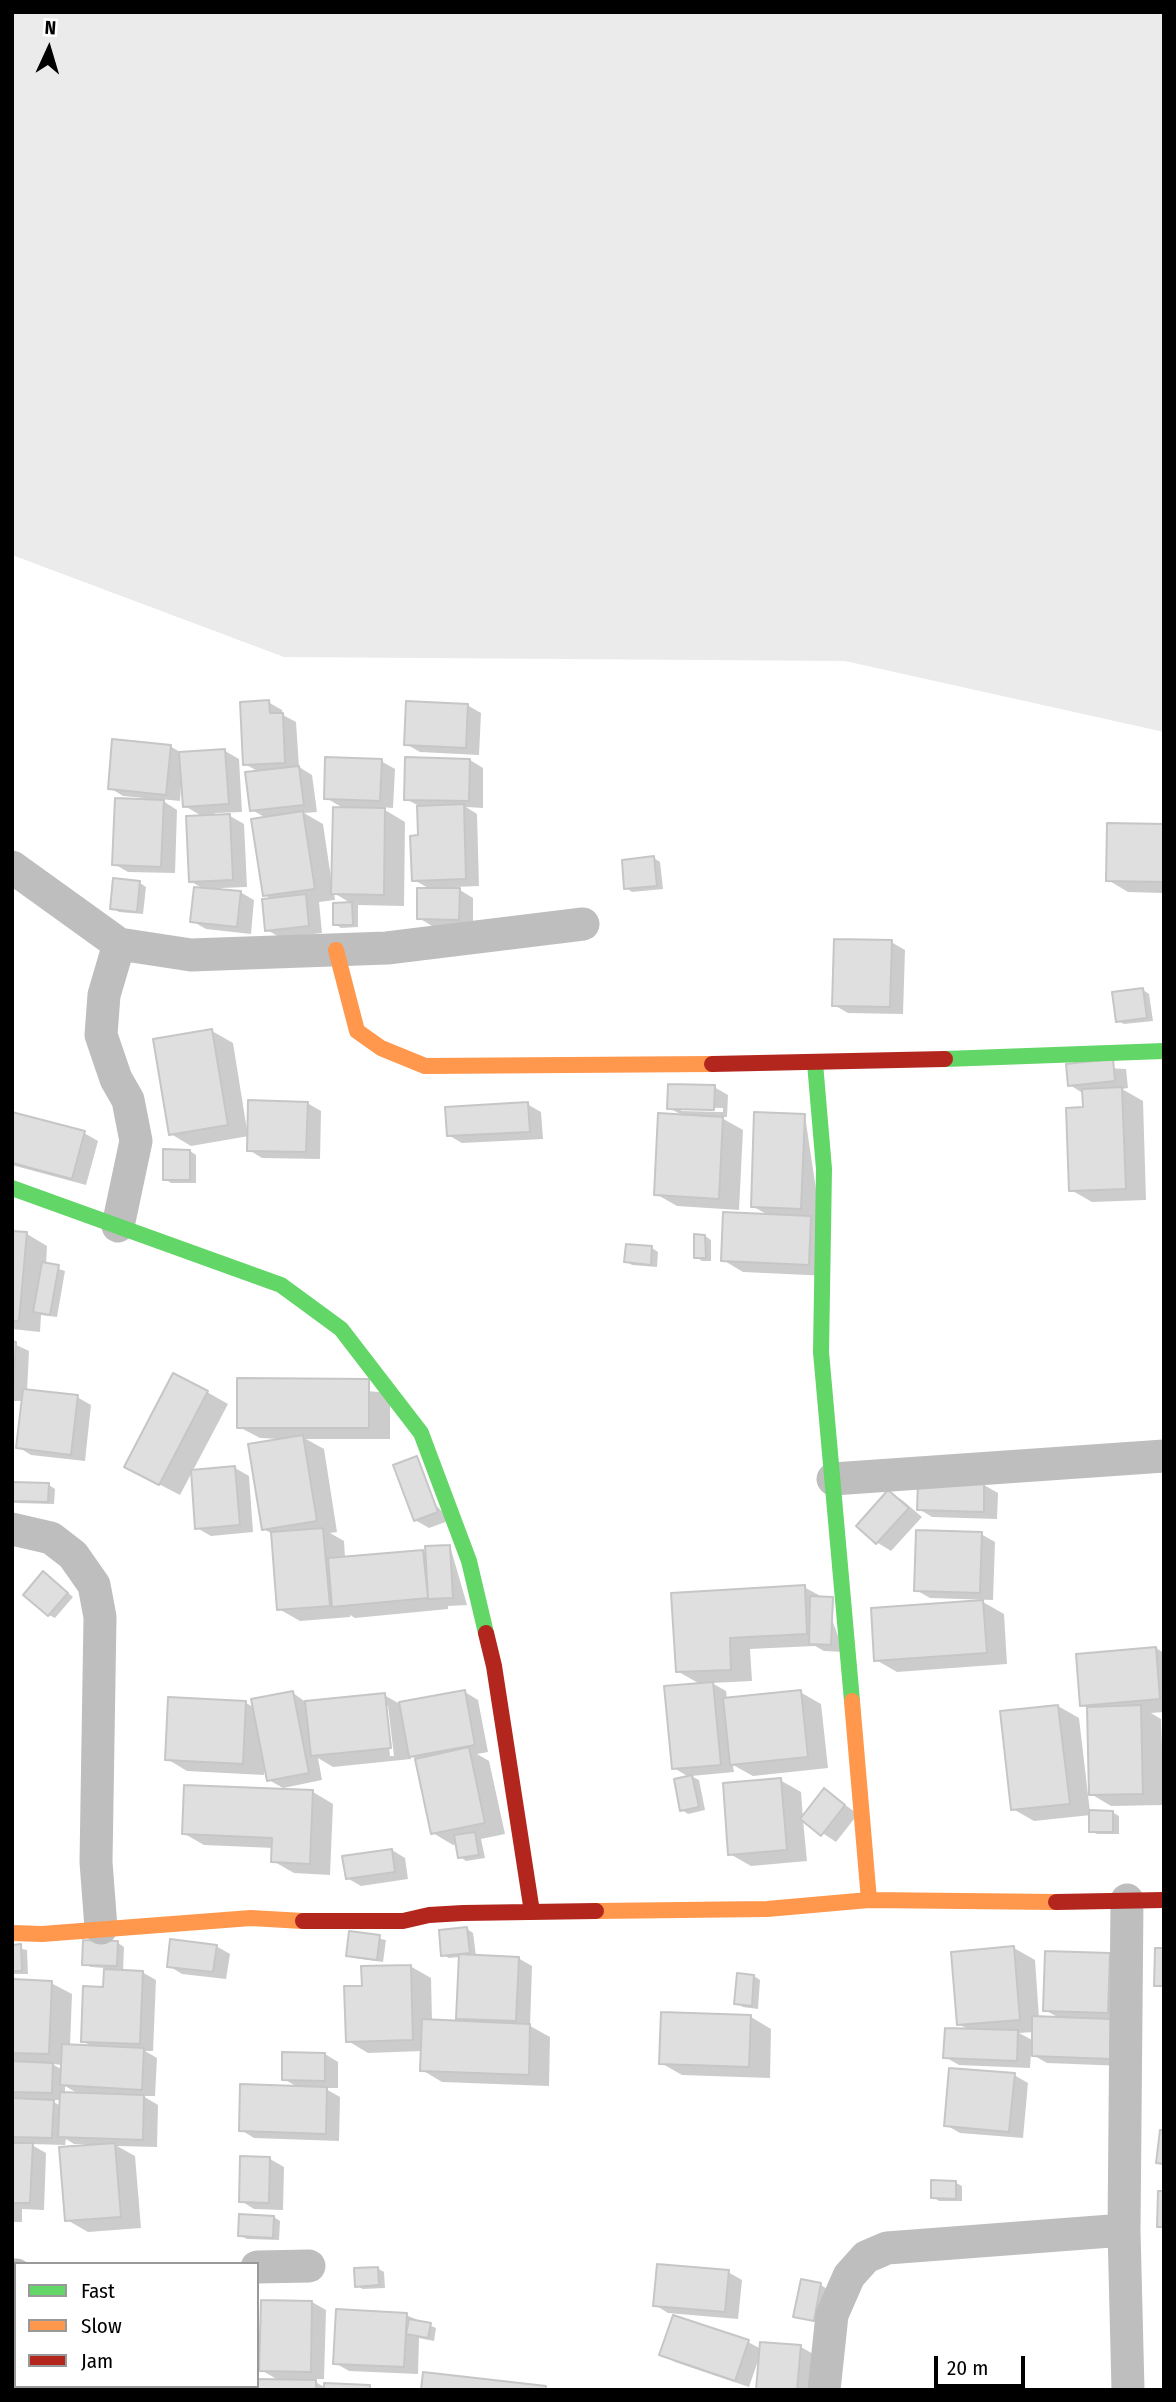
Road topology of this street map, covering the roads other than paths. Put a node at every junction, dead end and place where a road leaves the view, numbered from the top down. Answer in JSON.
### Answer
{"nodes":[{"id":1,"x":12,"y":867,"type":"edge"},
{"id":2,"x":583,"y":924,"type":"dead end"},
{"id":3,"x":119,"y":944,"type":"junction"},
{"id":4,"x":336,"y":950,"type":"junction"},
{"id":5,"x":1164,"y":1051,"type":"edge"},
{"id":6,"x":815,"y":1063,"type":"junction"},
{"id":7,"x":12,"y":1188,"type":"edge"},
{"id":8,"x":118,"y":1226,"type":"junction"},
{"id":9,"x":1164,"y":1456,"type":"edge"},
{"id":10,"x":833,"y":1479,"type":"junction"},
{"id":11,"x":12,"y":1529,"type":"edge"},
{"id":12,"x":869,"y":1900,"type":"junction"},
{"id":13,"x":1128,"y":1900,"type":"junction"},
{"id":14,"x":1164,"y":1900,"type":"edge"},
{"id":15,"x":532,"y":1912,"type":"junction"},
{"id":16,"x":101,"y":1928,"type":"junction"},
{"id":17,"x":12,"y":1933,"type":"edge"},
{"id":18,"x":1124,"y":2230,"type":"junction"},
{"id":19,"x":309,"y":2266,"type":"dead end"},
{"id":20,"x":259,"y":2267,"type":"edge"},
{"id":21,"x":824,"y":2390,"type":"edge"},
{"id":22,"x":1128,"y":2390,"type":"edge"}],
"edges":[{"from":1,"to":3,"type":"street"},
{"from":2,"to":4,"type":"street"},
{"from":3,"to":4,"type":"street"},
{"from":3,"to":8,"type":"street"},
{"from":4,"to":6,"type":"street"},
{"from":5,"to":6,"type":"street"},
{"from":6,"to":10,"type":"street"},
{"from":7,"to":8,"type":"street"},
{"from":8,"to":15,"type":"street"},
{"from":9,"to":10,"type":"street"},
{"from":10,"to":12,"type":"street"},
{"from":11,"to":16,"type":"street"},
{"from":12,"to":13,"type":"street"},
{"from":12,"to":15,"type":"street"},
{"from":13,"to":14,"type":"street"},
{"from":13,"to":18,"type":"street"},
{"from":15,"to":16,"type":"street"},
{"from":16,"to":17,"type":"street"},
{"from":18,"to":21,"type":"street"},
{"from":18,"to":22,"type":"street"},
{"from":19,"to":20,"type":"street"}]}
